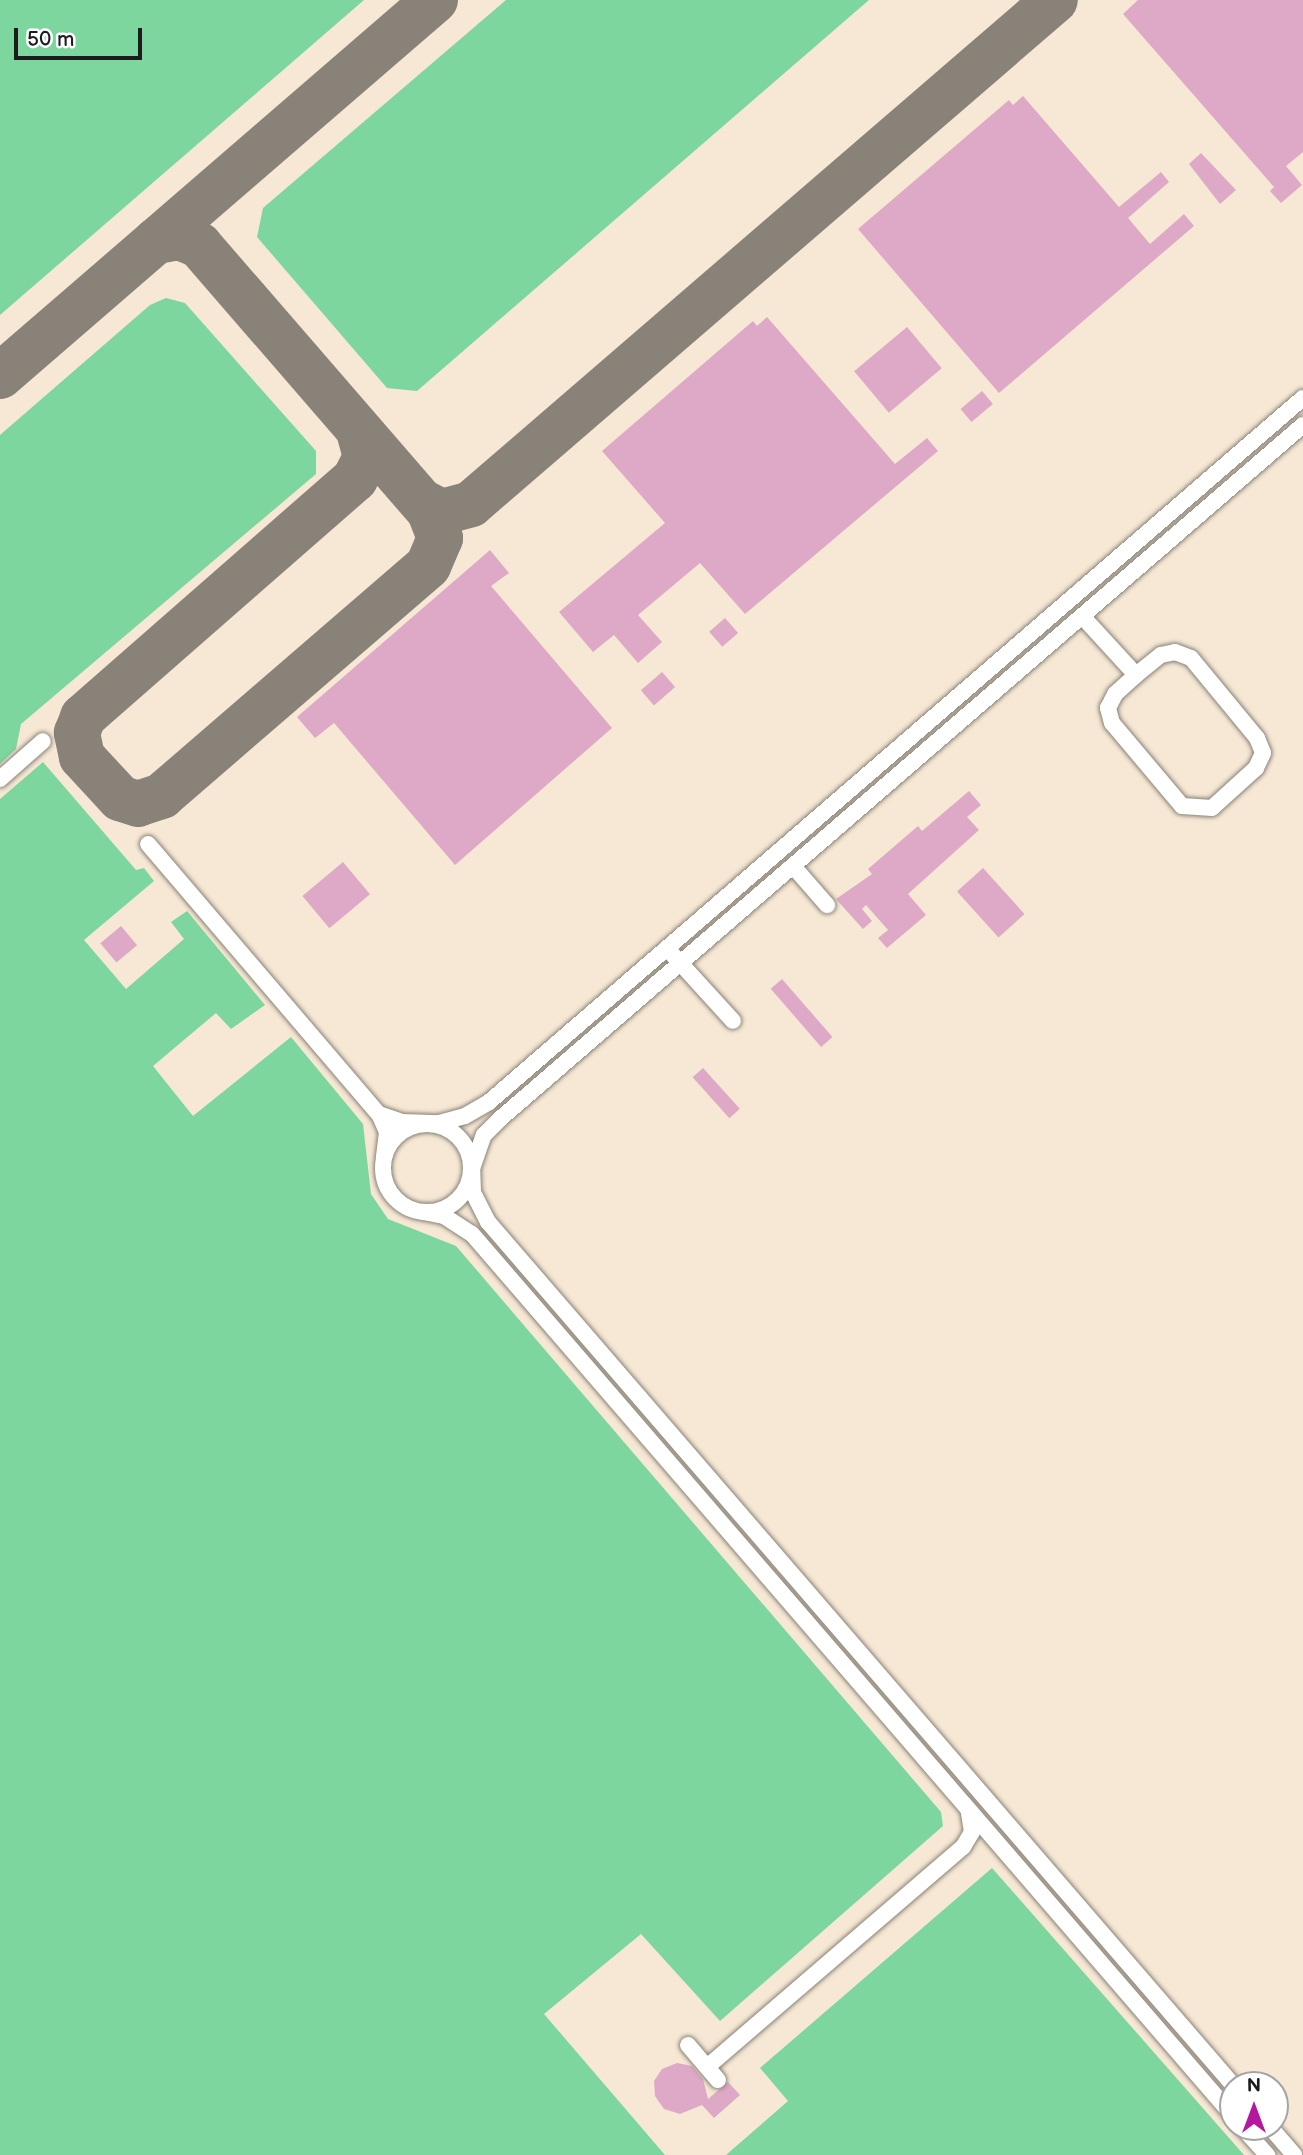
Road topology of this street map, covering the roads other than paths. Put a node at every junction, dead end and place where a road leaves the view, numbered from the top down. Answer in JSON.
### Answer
{"nodes":[{"id":1,"x":1303,"y":398,"type":"edge"},
{"id":2,"x":1303,"y":425,"type":"edge"},
{"id":3,"x":1082,"y":616,"type":"junction"},
{"id":4,"x":1136,"y":675,"type":"junction"},
{"id":5,"x":43,"y":741,"type":"dead end"},
{"id":6,"x":0,"y":779,"type":"edge"},
{"id":7,"x":148,"y":844,"type":"dead end"},
{"id":8,"x":793,"y":866,"type":"junction"},
{"id":9,"x":827,"y":905,"type":"dead end"},
{"id":10,"x":667,"y":947,"type":"junction"},
{"id":11,"x":680,"y":962,"type":"junction"},
{"id":12,"x":733,"y":1021,"type":"dead end"},
{"id":13,"x":379,"y":1114,"type":"junction"},
{"id":14,"x":425,"y":1124,"type":"junction"},
{"id":15,"x":384,"y":1158,"type":"junction"},
{"id":16,"x":472,"y":1169,"type":"junction"},
{"id":17,"x":424,"y":1212,"type":"junction"},
{"id":18,"x":928,"y":1731,"type":"junction"},
{"id":19,"x":912,"y":1744,"type":"junction"},
{"id":20,"x":944,"y":1750,"type":"junction"},
{"id":21,"x":929,"y":1763,"type":"junction"},
{"id":22,"x":966,"y":1807,"type":"junction"},
{"id":23,"x":963,"y":1847,"type":"junction"},
{"id":24,"x":1001,"y":1847,"type":"junction"},
{"id":25,"x":1127,"y":1961,"type":"junction"},
{"id":26,"x":1111,"y":1975,"type":"junction"},
{"id":27,"x":1143,"y":1981,"type":"junction"},
{"id":28,"x":1128,"y":1994,"type":"junction"},
{"id":29,"x":688,"y":2045,"type":"dead end"},
{"id":30,"x":707,"y":2067,"type":"junction"},
{"id":31,"x":1221,"y":2071,"type":"edge"},
{"id":32,"x":718,"y":2080,"type":"dead end"},
{"id":33,"x":1219,"y":2100,"type":"edge"},
{"id":34,"x":1254,"y":2141,"type":"edge"},
{"id":35,"x":1282,"y":2141,"type":"edge"},
{"id":36,"x":1266,"y":2155,"type":"edge"},
{"id":37,"x":1294,"y":2155,"type":"edge"}],
"edges":[{"from":1,"to":10,"type":"street"},
{"from":2,"to":3,"type":"street"},
{"from":3,"to":4,"type":"street"},
{"from":3,"to":8,"type":"street"},
{"from":4,"to":4,"type":"street"},
{"from":5,"to":6,"type":"street"},
{"from":7,"to":13,"type":"street"},
{"from":8,"to":9,"type":"street"},
{"from":8,"to":11,"type":"street"},
{"from":10,"to":11,"type":"street"},
{"from":10,"to":14,"type":"street"},
{"from":11,"to":12,"type":"street"},
{"from":11,"to":16,"type":"street"},
{"from":13,"to":14,"type":"street"},
{"from":13,"to":15,"type":"street"},
{"from":14,"to":15,"type":"street"},
{"from":14,"to":16,"type":"street"},
{"from":15,"to":17,"type":"street"},
{"from":16,"to":17,"type":"street"},
{"from":16,"to":18,"type":"street"},
{"from":17,"to":19,"type":"street"},
{"from":18,"to":19,"type":"street"},
{"from":18,"to":20,"type":"street"},
{"from":19,"to":21,"type":"street"},
{"from":20,"to":21,"type":"street"},
{"from":20,"to":25,"type":"street"},
{"from":21,"to":22,"type":"street"},
{"from":22,"to":23,"type":"street"},
{"from":22,"to":24,"type":"street"},
{"from":23,"to":24,"type":"street"},
{"from":23,"to":30,"type":"street"},
{"from":24,"to":26,"type":"street"},
{"from":25,"to":26,"type":"street"},
{"from":25,"to":27,"type":"street"},
{"from":26,"to":28,"type":"street"},
{"from":27,"to":28,"type":"street"},
{"from":27,"to":31,"type":"street"},
{"from":28,"to":33,"type":"street"},
{"from":29,"to":30,"type":"street"},
{"from":30,"to":32,"type":"street"},
{"from":34,"to":36,"type":"street"},
{"from":35,"to":37,"type":"street"}]}
